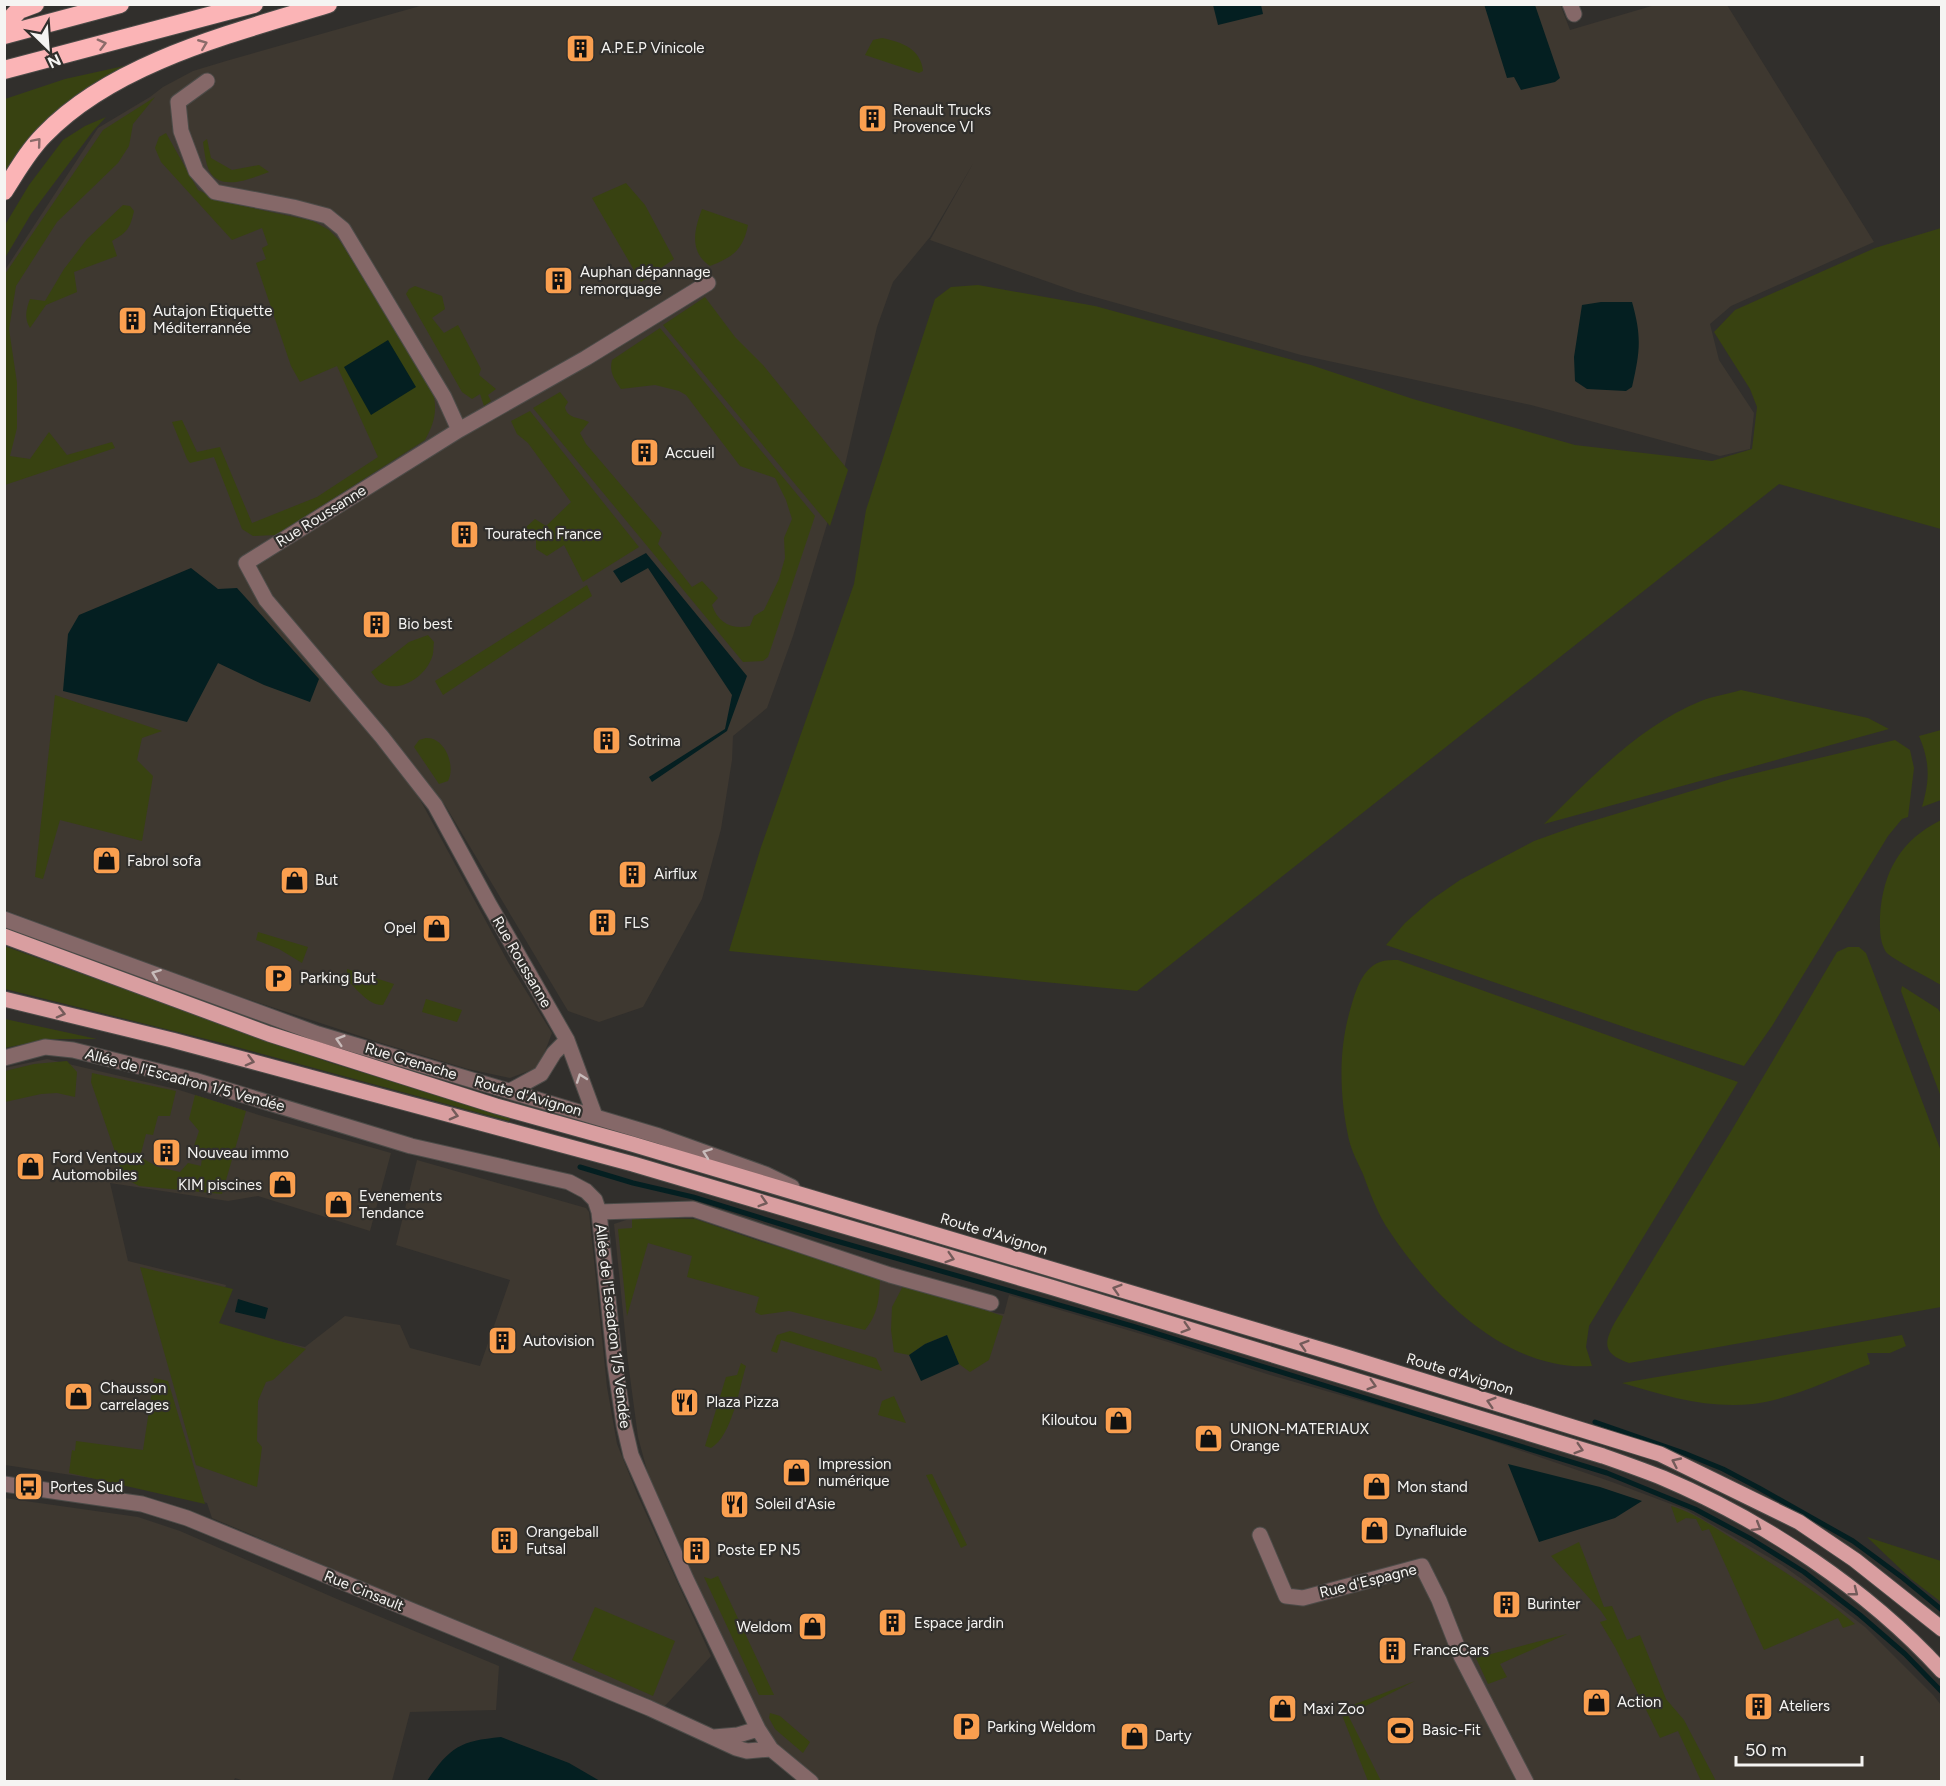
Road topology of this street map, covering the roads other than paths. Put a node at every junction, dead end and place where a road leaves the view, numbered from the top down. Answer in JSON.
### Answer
{"nodes":[{"id":1,"x":35,"y":4,"type":"edge"},
{"id":2,"x":120,"y":4,"type":"edge"},
{"id":3,"x":254,"y":4,"type":"edge"},
{"id":4,"x":328,"y":4,"type":"edge"},
{"id":5,"x":4,"y":26,"type":"edge"},
{"id":6,"x":4,"y":35,"type":"edge"},
{"id":7,"x":4,"y":70,"type":"edge"},
{"id":8,"x":207,"y":81,"type":"dead end"},
{"id":9,"x":4,"y":191,"type":"edge"},
{"id":10,"x":708,"y":283,"type":"dead end"},
{"id":11,"x":464,"y":428,"type":"junction"},
{"id":12,"x":4,"y":919,"type":"edge"},
{"id":13,"x":4,"y":936,"type":"edge"},
{"id":14,"x":4,"y":999,"type":"edge"},
{"id":15,"x":567,"y":1040,"type":"junction"},
{"id":16,"x":4,"y":1058,"type":"edge"},
{"id":17,"x":510,"y":1091,"type":"junction"},
{"id":18,"x":595,"y":1116,"type":"junction"},
{"id":19,"x":819,"y":1200,"type":"junction"},
{"id":20,"x":598,"y":1212,"type":"junction"},
{"id":21,"x":991,"y":1303,"type":"dead end"},
{"id":22,"x":4,"y":1484,"type":"edge"},
{"id":23,"x":1260,"y":1535,"type":"dead end"},
{"id":24,"x":1941,"y":1629,"type":"edge"},
{"id":25,"x":1941,"y":1671,"type":"edge"},
{"id":26,"x":758,"y":1729,"type":"junction"},
{"id":27,"x":711,"y":1737,"type":"junction"},
{"id":28,"x":771,"y":1749,"type":"junction"},
{"id":29,"x":811,"y":1782,"type":"edge"},
{"id":30,"x":1526,"y":1782,"type":"edge"}],
"edges":[{"from":1,"to":5,"type":"highway"},
{"from":2,"to":6,"type":"highway"},
{"from":7,"to":3,"type":"highway","one_way":true},
{"from":9,"to":4,"type":"highway","one_way":true},
{"from":8,"to":11,"type":"street"},
{"from":10,"to":11,"type":"street","name":"Rue Roussanne"},
{"from":11,"to":15,"type":"street","name":"Rue Roussanne"},
{"from":17,"to":12,"type":"street","name":"Rue Grenache","one_way":true},
{"from":13,"to":19,"type":"main road","name":"Route d'Avignon"},
{"from":14,"to":25,"type":"main road","one_way":true},
{"from":15,"to":17,"type":"street"},
{"from":18,"to":15,"type":"street","name":"Rue Roussanne","one_way":true},
{"from":16,"to":20,"type":"street","name":"Allée de l'Escadron 1/5 Vendée"},
{"from":17,"to":18,"type":"street","name":"Rue Grenache"},
{"from":19,"to":18,"type":"street","name":"Rue Grenache","one_way":true},
{"from":24,"to":19,"type":"main road","name":"Route d'Avignon","one_way":true},
{"from":20,"to":21,"type":"street"},
{"from":20,"to":26,"type":"street","name":"Allée de l'Escadron 1/5 Vendée"},
{"from":22,"to":27,"type":"street","name":"Rue Cinsault"},
{"from":23,"to":30,"type":"street","name":"Rue d'Espagne"},
{"from":26,"to":27,"type":"street"},
{"from":26,"to":28,"type":"street","name":"Allée de l'Escadron 1/5 Vendée"},
{"from":27,"to":28,"type":"street","name":"Rue Cinsault"},
{"from":28,"to":29,"type":"street"}]}
